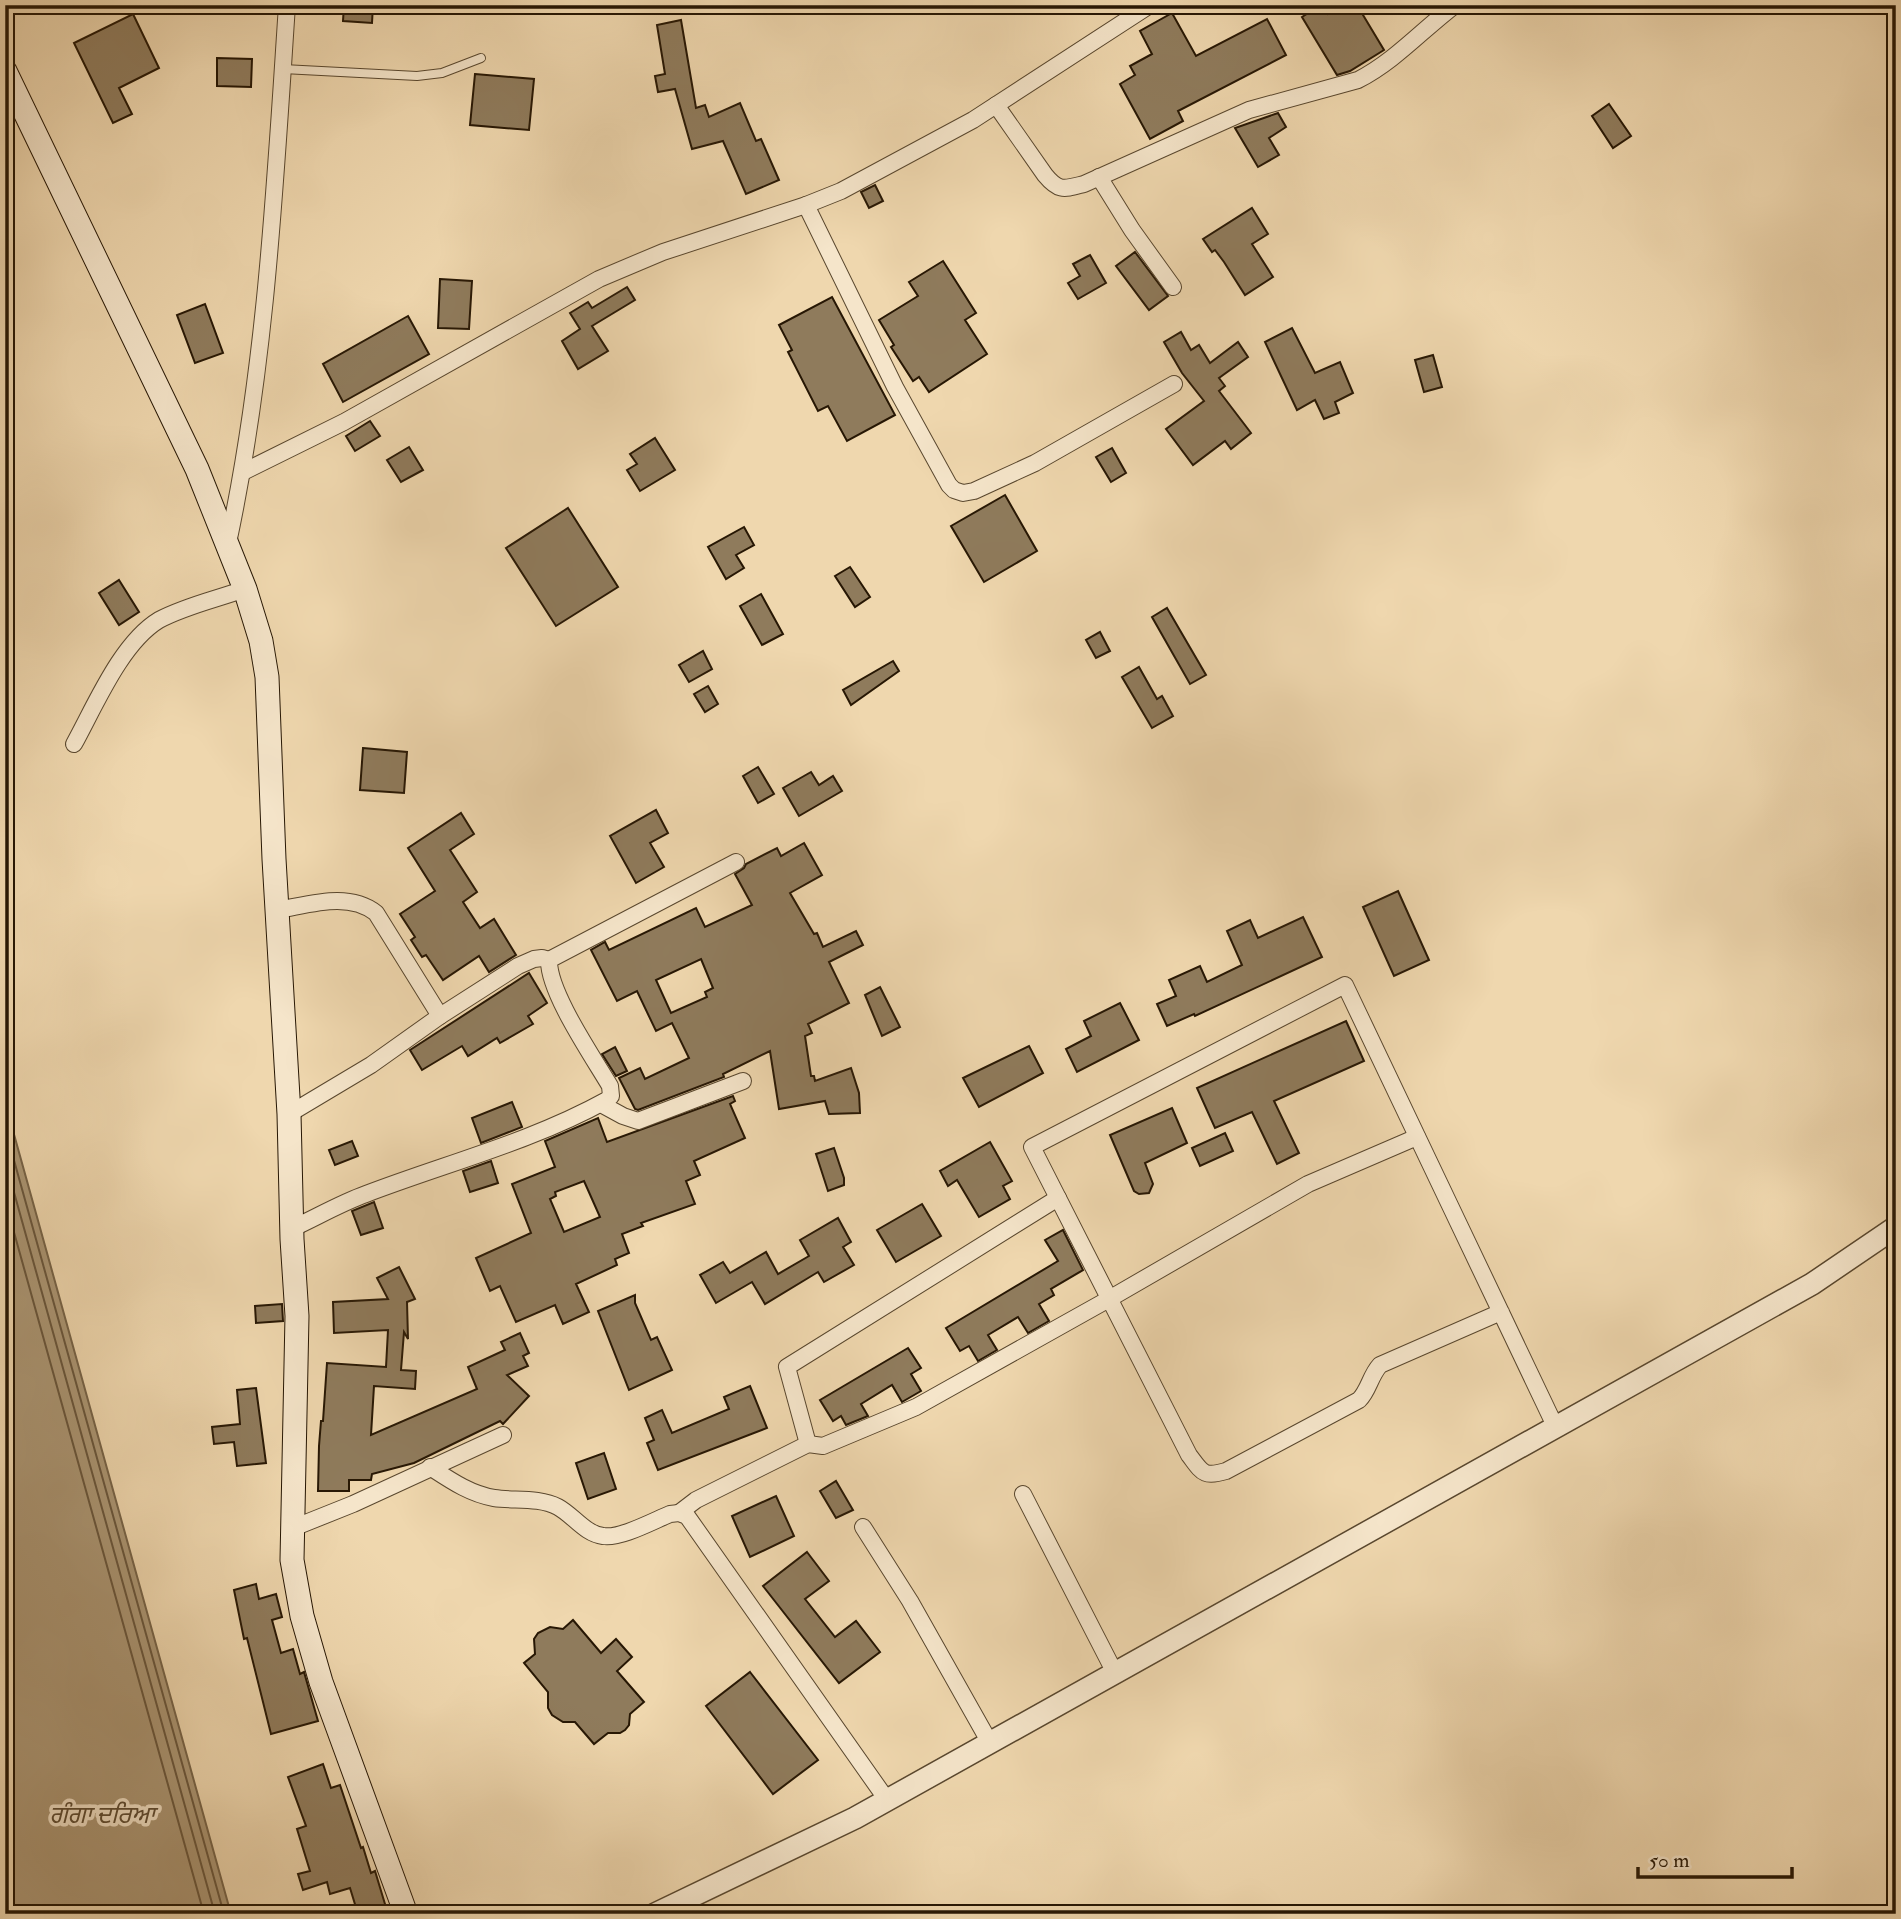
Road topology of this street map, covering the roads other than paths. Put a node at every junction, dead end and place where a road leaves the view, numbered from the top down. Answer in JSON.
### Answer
{"nodes":[{"id":1,"x":287,"y":5,"type":"edge"},
{"id":2,"x":1150,"y":5,"type":"edge"},
{"id":3,"x":1455,"y":5,"type":"edge"},
{"id":4,"x":481,"y":58,"type":"dead end"},
{"id":5,"x":283,"y":69,"type":"junction"},
{"id":6,"x":5,"y":71,"type":"edge"},
{"id":7,"x":996,"y":105,"type":"junction"},
{"id":8,"x":1098,"y":177,"type":"junction"},
{"id":9,"x":806,"y":205,"type":"junction"},
{"id":10,"x":1173,"y":287,"type":"dead end"},
{"id":11,"x":1174,"y":384,"type":"dead end"},
{"id":12,"x":243,"y":472,"type":"junction"},
{"id":13,"x":227,"y":545,"type":"junction"},
{"id":14,"x":245,"y":589,"type":"junction"},
{"id":15,"x":75,"y":744,"type":"dead end"},
{"id":16,"x":736,"y":862,"type":"dead end"},
{"id":17,"x":277,"y":910,"type":"junction"},
{"id":18,"x":549,"y":960,"type":"junction"},
{"id":19,"x":440,"y":1016,"type":"junction"},
{"id":20,"x":743,"y":1081,"type":"dead end"},
{"id":21,"x":601,"y":1104,"type":"junction"},
{"id":22,"x":289,"y":1114,"type":"junction"},
{"id":23,"x":1417,"y":1137,"type":"junction"},
{"id":24,"x":1058,"y":1198,"type":"junction"},
{"id":25,"x":1896,"y":1227,"type":"edge"},
{"id":26,"x":293,"y":1228,"type":"junction"},
{"id":27,"x":1109,"y":1299,"type":"junction"},
{"id":28,"x":1501,"y":1312,"type":"junction"},
{"id":29,"x":1556,"y":1428,"type":"junction"},
{"id":30,"x":503,"y":1435,"type":"dead end"},
{"id":31,"x":808,"y":1444,"type":"junction"},
{"id":32,"x":430,"y":1467,"type":"junction"},
{"id":33,"x":1023,"y":1494,"type":"dead end"},
{"id":34,"x":679,"y":1513,"type":"junction"},
{"id":35,"x":863,"y":1527,"type":"dead end"},
{"id":36,"x":292,"y":1528,"type":"junction"},
{"id":37,"x":1115,"y":1673,"type":"junction"},
{"id":38,"x":990,"y":1743,"type":"junction"},
{"id":39,"x":887,"y":1800,"type":"junction"},
{"id":40,"x":406,"y":1914,"type":"edge"},
{"id":41,"x":655,"y":1914,"type":"edge"}],
"edges":[{"from":1,"to":5,"type":"street"},
{"from":2,"to":7,"type":"street"},
{"from":3,"to":8,"type":"street"},
{"from":4,"to":5,"type":"lane"},
{"from":5,"to":12,"type":"street"},
{"from":6,"to":13,"type":"main road"},
{"from":7,"to":8,"type":"street"},
{"from":7,"to":9,"type":"street"},
{"from":8,"to":10,"type":"street"},
{"from":9,"to":11,"type":"street"},
{"from":9,"to":12,"type":"street"},
{"from":12,"to":13,"type":"street"},
{"from":13,"to":14,"type":"main road"},
{"from":14,"to":15,"type":"street"},
{"from":14,"to":17,"type":"main road"},
{"from":16,"to":18,"type":"street"},
{"from":17,"to":19,"type":"street"},
{"from":17,"to":22,"type":"main road"},
{"from":18,"to":19,"type":"street"},
{"from":18,"to":21,"type":"street"},
{"from":19,"to":22,"type":"street"},
{"from":20,"to":21,"type":"street"},
{"from":21,"to":26,"type":"street"},
{"from":22,"to":26,"type":"main road"},
{"from":23,"to":24,"type":"street"},
{"from":23,"to":27,"type":"street"},
{"from":23,"to":28,"type":"street"},
{"from":24,"to":27,"type":"street"},
{"from":24,"to":31,"type":"street"},
{"from":25,"to":29,"type":"street"},
{"from":26,"to":36,"type":"main road"},
{"from":27,"to":28,"type":"street"},
{"from":27,"to":31,"type":"street"},
{"from":28,"to":29,"type":"street"},
{"from":29,"to":37,"type":"street"},
{"from":30,"to":32,"type":"street"},
{"from":31,"to":34,"type":"street"},
{"from":32,"to":34,"type":"street"},
{"from":32,"to":36,"type":"street"},
{"from":33,"to":37,"type":"street"},
{"from":34,"to":39,"type":"street"},
{"from":35,"to":38,"type":"street"},
{"from":36,"to":40,"type":"main road"},
{"from":37,"to":38,"type":"street"},
{"from":38,"to":39,"type":"street"},
{"from":39,"to":41,"type":"street"}]}
